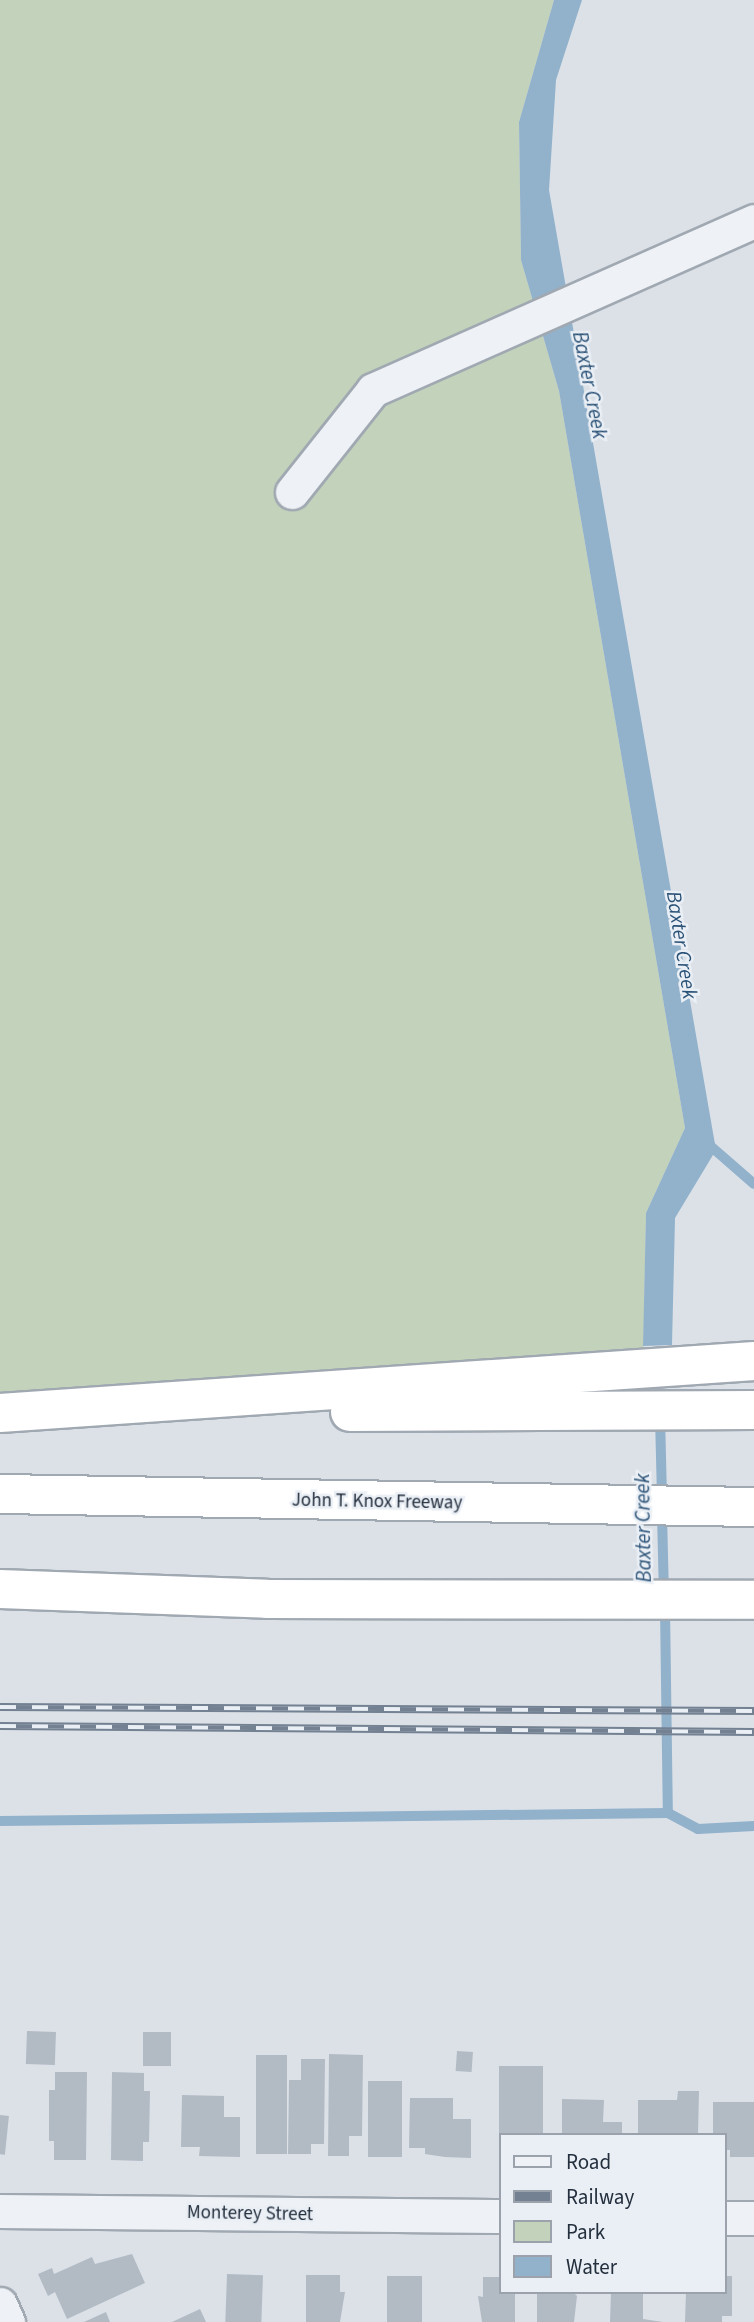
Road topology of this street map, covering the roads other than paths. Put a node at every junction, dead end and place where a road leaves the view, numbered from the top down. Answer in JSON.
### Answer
{"nodes":[{"id":1,"x":754,"y":221,"type":"edge"},
{"id":2,"x":292,"y":492,"type":"dead end"},
{"id":3,"x":754,"y":1362,"type":"edge"},
{"id":4,"x":754,"y":1410,"type":"edge"},
{"id":5,"x":0,"y":1413,"type":"edge"},
{"id":6,"x":0,"y":1494,"type":"edge"},
{"id":7,"x":754,"y":1507,"type":"edge"},
{"id":8,"x":0,"y":1589,"type":"edge"},
{"id":9,"x":754,"y":1600,"type":"edge"},
{"id":10,"x":0,"y":2211,"type":"edge"},
{"id":11,"x":498,"y":2216,"type":"edge"},
{"id":12,"x":726,"y":2218,"type":"edge"},
{"id":13,"x":754,"y":2218,"type":"edge"},
{"id":14,"x":0,"y":2304,"type":"edge"},
{"id":15,"x":8,"y":2322,"type":"edge"}],
"edges":[{"from":1,"to":2,"type":"street"},
{"from":3,"to":5,"type":"highway"},
{"from":4,"to":5,"type":"highway"},
{"from":6,"to":7,"type":"highway","name":"John T. Knox Freeway"},
{"from":8,"to":9,"type":"highway"},
{"from":10,"to":11,"type":"street","name":"Monterey Street"},
{"from":12,"to":13,"type":"street"},
{"from":14,"to":15,"type":"street"}]}
